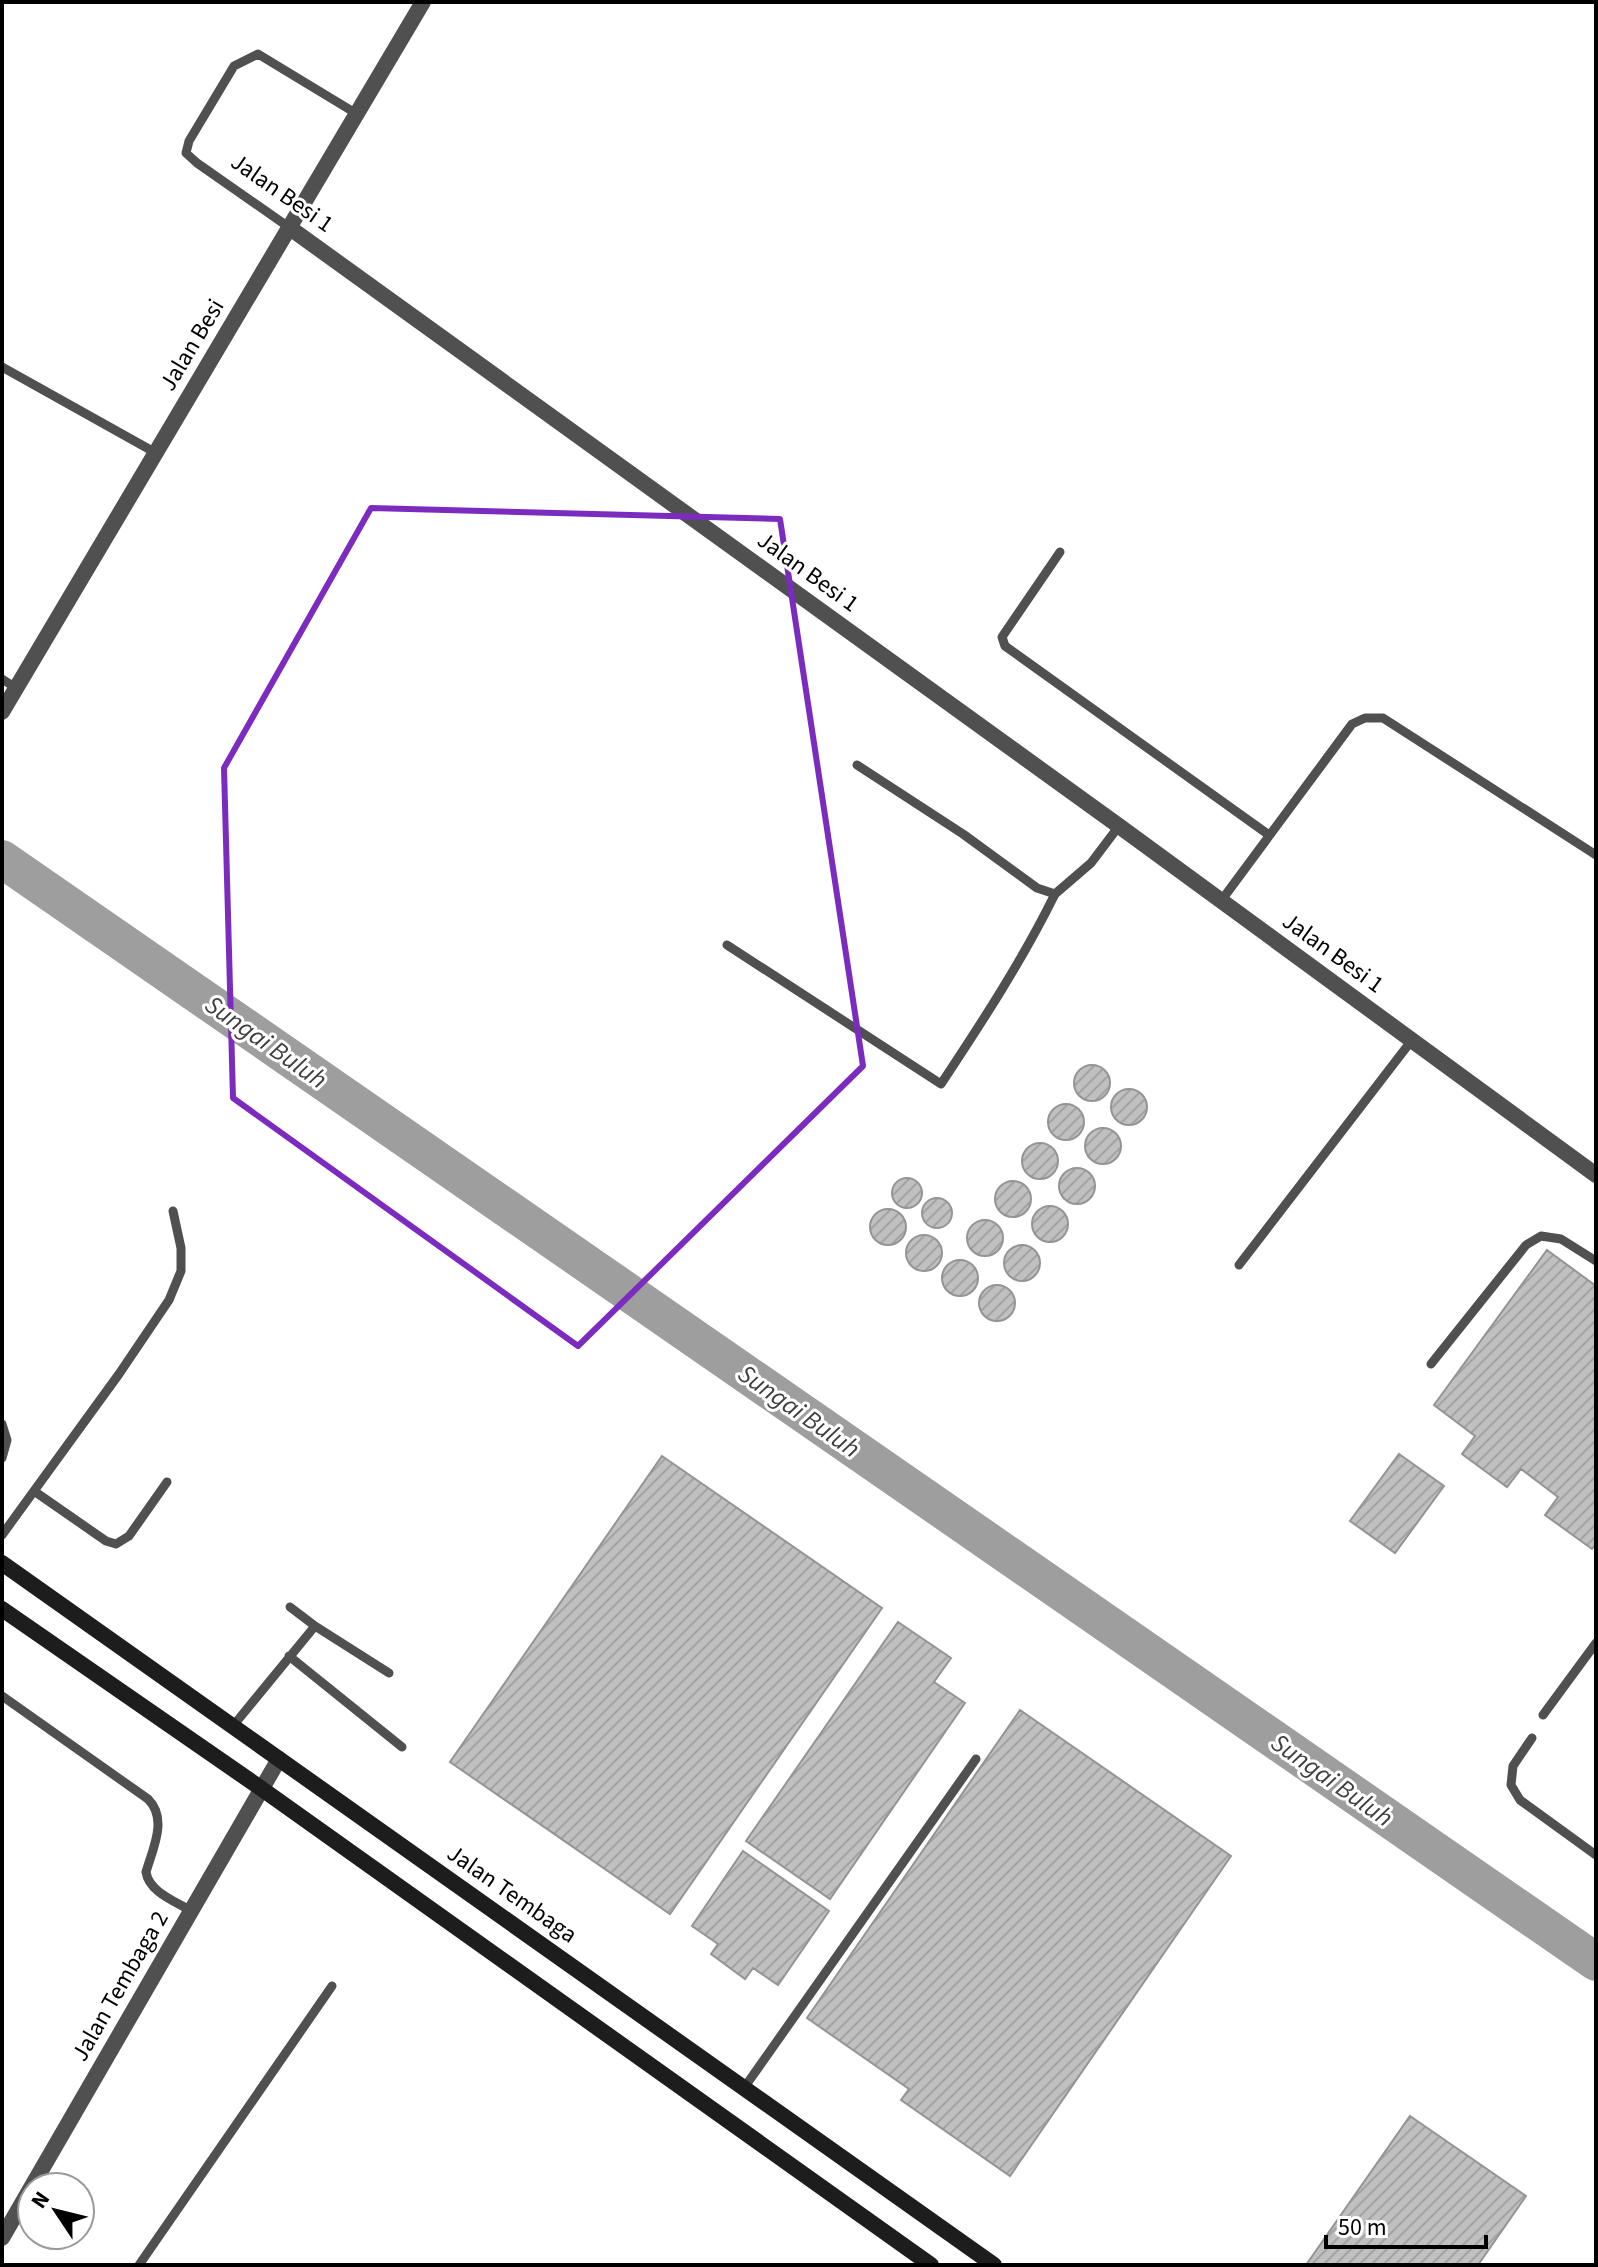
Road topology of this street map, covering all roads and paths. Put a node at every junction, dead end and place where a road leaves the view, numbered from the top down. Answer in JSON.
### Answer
{"nodes":[{"id":1,"x":423,"y":2,"type":"edge"},
{"id":2,"x":357,"y":114,"type":"junction"},
{"id":3,"x":290,"y":228,"type":"junction"},
{"id":4,"x":2,"y":367,"type":"edge"},
{"id":5,"x":156,"y":453,"type":"junction"},
{"id":6,"x":1060,"y":552,"type":"dead end"},
{"id":7,"x":9,"y":683,"type":"edge"},
{"id":8,"x":2,"y":712,"type":"edge"},
{"id":9,"x":857,"y":765,"type":"dead end"},
{"id":10,"x":1119,"y":826,"type":"junction"},
{"id":11,"x":1269,"y":835,"type":"junction"},
{"id":12,"x":1596,"y":855,"type":"edge"},
{"id":13,"x":1055,"y":894,"type":"junction"},
{"id":14,"x":1221,"y":901,"type":"junction"},
{"id":15,"x":727,"y":945,"type":"dead end"},
{"id":16,"x":1412,"y":1040,"type":"junction"},
{"id":17,"x":1596,"y":1175,"type":"edge"},
{"id":18,"x":173,"y":1211,"type":"dead end"},
{"id":19,"x":1596,"y":1261,"type":"edge"},
{"id":20,"x":1239,"y":1265,"type":"dead end"},
{"id":21,"x":1431,"y":1364,"type":"dead end"},
{"id":22,"x":2,"y":1424,"type":"edge"},
{"id":23,"x":2,"y":1458,"type":"edge"},
{"id":24,"x":167,"y":1482,"type":"dead end"},
{"id":25,"x":34,"y":1491,"type":"junction"},
{"id":26,"x":2,"y":1535,"type":"edge"},
{"id":27,"x":2,"y":1563,"type":"edge"},
{"id":28,"x":290,"y":1607,"type":"dead end"},
{"id":29,"x":2,"y":1609,"type":"edge"},
{"id":30,"x":315,"y":1626,"type":"junction"},
{"id":31,"x":1596,"y":1643,"type":"edge"},
{"id":32,"x":289,"y":1656,"type":"junction"},
{"id":33,"x":389,"y":1673,"type":"dead end"},
{"id":34,"x":2,"y":1696,"type":"edge"},
{"id":35,"x":1543,"y":1715,"type":"dead end"},
{"id":36,"x":233,"y":1726,"type":"junction"},
{"id":37,"x":1532,"y":1738,"type":"dead end"},
{"id":38,"x":402,"y":1747,"type":"dead end"},
{"id":39,"x":279,"y":1759,"type":"junction"},
{"id":40,"x":976,"y":1759,"type":"dead end"},
{"id":41,"x":262,"y":1789,"type":"junction"},
{"id":42,"x":1596,"y":1855,"type":"edge"},
{"id":43,"x":191,"y":1911,"type":"junction"},
{"id":44,"x":332,"y":1986,"type":"dead end"},
{"id":45,"x":744,"y":2088,"type":"junction"},
{"id":46,"x":2,"y":2238,"type":"edge"},
{"id":47,"x":139,"y":2265,"type":"edge"},
{"id":48,"x":931,"y":2265,"type":"edge"},
{"id":49,"x":994,"y":2265,"type":"edge"}],
"edges":[{"from":1,"to":2,"type":"street","name":"Jalan Besi"},
{"from":2,"to":3,"type":"street","name":"Jalan Besi"},
{"from":2,"to":3,"type":"lane","name":"Jalan Besi 1"},
{"from":3,"to":5,"type":"street","name":"Jalan Besi"},
{"from":3,"to":10,"type":"street","name":"Jalan Besi 1"},
{"from":4,"to":5,"type":"lane"},
{"from":5,"to":7,"type":"street","name":"Jalan Besi"},
{"from":6,"to":11,"type":"lane"},
{"from":7,"to":8,"type":"street","name":"Jalan Besi"},
{"from":9,"to":13,"type":"lane"},
{"from":10,"to":13,"type":"lane"},
{"from":10,"to":14,"type":"street","name":"Jalan Besi 1"},
{"from":11,"to":12,"type":"lane"},
{"from":11,"to":14,"type":"lane"},
{"from":13,"to":15,"type":"lane"},
{"from":14,"to":16,"type":"street","name":"Jalan Besi 1"},
{"from":16,"to":17,"type":"street","name":"Jalan Besi 1"},
{"from":16,"to":20,"type":"lane"},
{"from":18,"to":25,"type":"lane"},
{"from":19,"to":21,"type":"lane"},
{"from":22,"to":23,"type":"lane"},
{"from":24,"to":25,"type":"lane"},
{"from":25,"to":26,"type":"lane"},
{"from":27,"to":36,"type":"main road","name":"Jalan Tembaga"},
{"from":28,"to":30,"type":"lane"},
{"from":29,"to":41,"type":"main road"},
{"from":30,"to":32,"type":"lane"},
{"from":30,"to":33,"type":"lane"},
{"from":31,"to":35,"type":"lane"},
{"from":32,"to":36,"type":"lane"},
{"from":32,"to":38,"type":"lane"},
{"from":34,"to":43,"type":"lane"},
{"from":36,"to":39,"type":"main road","name":"Jalan Tembaga"},
{"from":37,"to":42,"type":"lane"},
{"from":39,"to":41,"type":"street","name":"Jalan Tembaga 2"},
{"from":39,"to":45,"type":"main road","name":"Jalan Tembaga"},
{"from":40,"to":45,"type":"lane"},
{"from":41,"to":43,"type":"street","name":"Jalan Tembaga 2"},
{"from":41,"to":48,"type":"main road"},
{"from":43,"to":46,"type":"street","name":"Jalan Tembaga 2"},
{"from":44,"to":47,"type":"lane"},
{"from":45,"to":49,"type":"main road","name":"Jalan Tembaga"}]}
